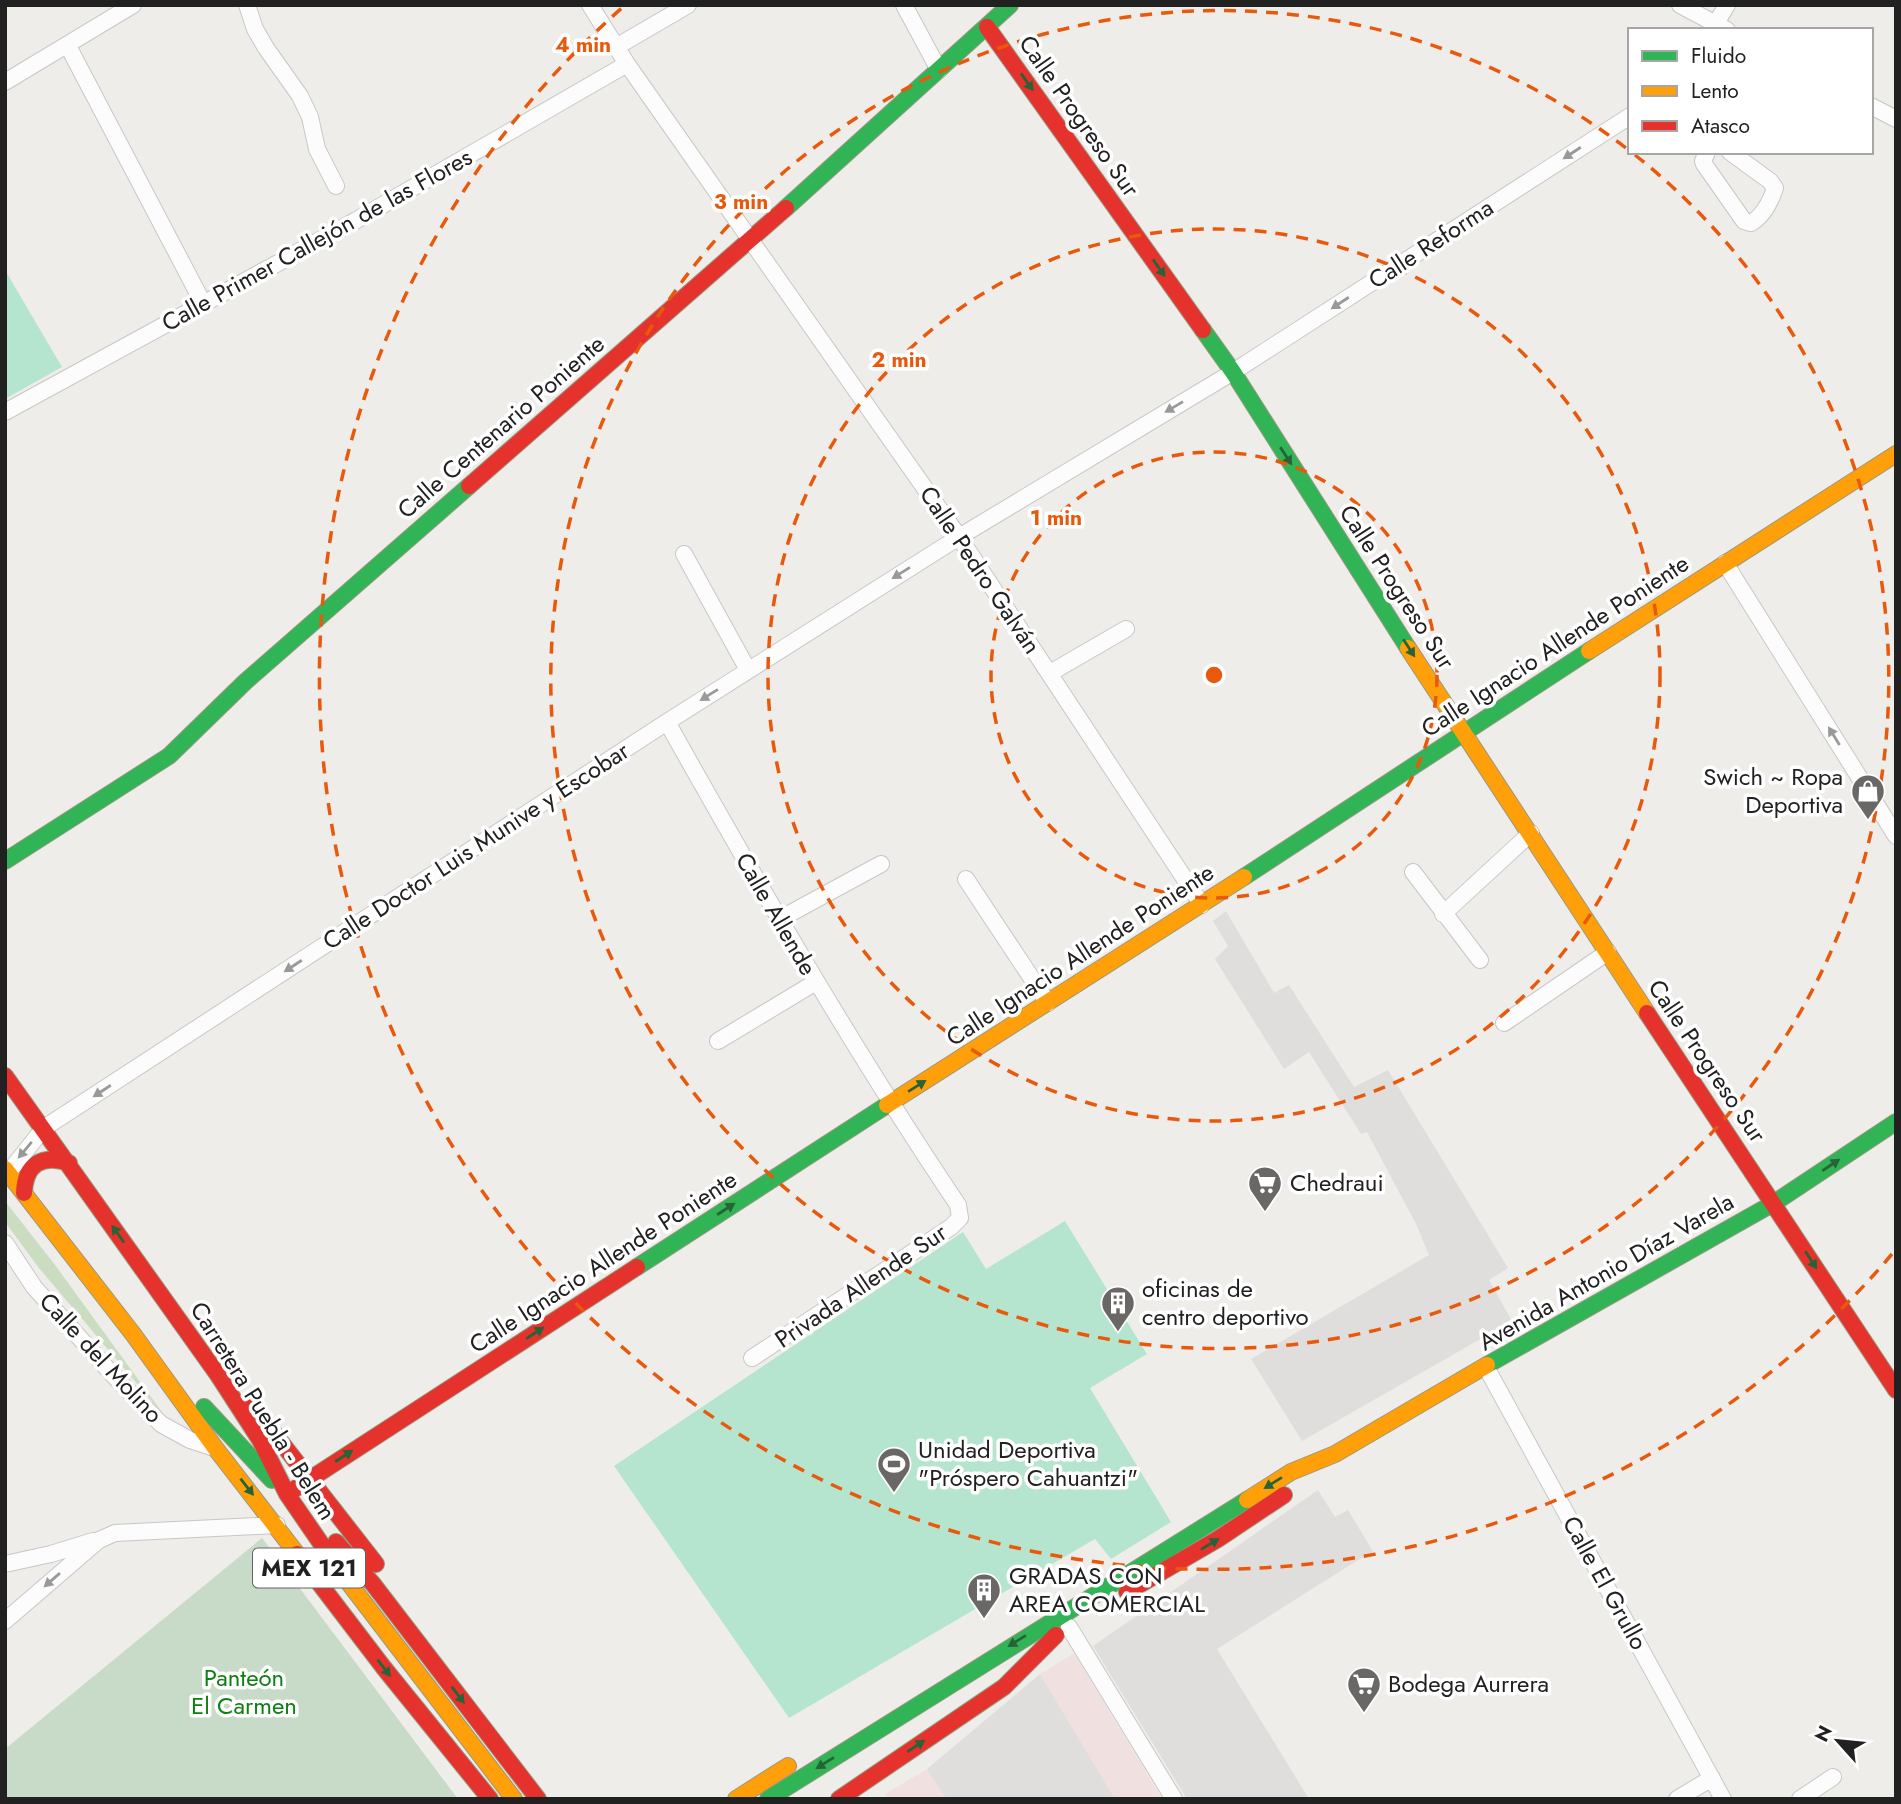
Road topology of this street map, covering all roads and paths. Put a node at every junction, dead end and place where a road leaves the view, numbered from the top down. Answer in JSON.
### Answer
{"nodes":[{"id":1,"x":133,"y":5,"type":"edge"},
{"id":2,"x":247,"y":5,"type":"edge"},
{"id":3,"x":590,"y":5,"type":"edge"},
{"id":4,"x":688,"y":5,"type":"edge"},
{"id":5,"x":904,"y":5,"type":"edge"},
{"id":6,"x":1010,"y":5,"type":"edge"},
{"id":7,"x":1680,"y":5,"type":"edge"},
{"id":8,"x":1727,"y":5,"type":"edge"},
{"id":9,"x":987,"y":27,"type":"junction"},
{"id":10,"x":1718,"y":28,"type":"edge"},
{"id":11,"x":68,"y":46,"type":"junction"},
{"id":12,"x":616,"y":47,"type":"junction"},
{"id":13,"x":627,"y":64,"type":"junction"},
{"id":14,"x":939,"y":70,"type":"junction"},
{"id":15,"x":5,"y":82,"type":"edge"},
{"id":16,"x":1873,"y":107,"type":"edge"},
{"id":17,"x":1628,"y":117,"type":"edge"},
{"id":18,"x":1896,"y":119,"type":"edge"},
{"id":19,"x":1706,"y":154,"type":"edge"},
{"id":20,"x":1733,"y":154,"type":"edge"},
{"id":21,"x":336,"y":186,"type":"dead end"},
{"id":22,"x":750,"y":240,"type":"junction"},
{"id":23,"x":202,"y":303,"type":"junction"},
{"id":24,"x":1233,"y":372,"type":"junction"},
{"id":25,"x":5,"y":412,"type":"edge"},
{"id":26,"x":1896,"y":454,"type":"edge"},
{"id":27,"x":959,"y":537,"type":"junction"},
{"id":28,"x":684,"y":554,"type":"dead end"},
{"id":29,"x":1725,"y":563,"type":"junction"},
{"id":30,"x":1126,"y":629,"type":"dead end"},
{"id":31,"x":748,"y":670,"type":"junction"},
{"id":32,"x":1049,"y":673,"type":"junction"},
{"id":33,"x":667,"y":722,"type":"junction"},
{"id":34,"x":1462,"y":732,"type":"junction"},
{"id":35,"x":1531,"y":834,"type":"junction"},
{"id":36,"x":1896,"y":836,"type":"edge"},
{"id":37,"x":5,"y":861,"type":"edge"},
{"id":38,"x":881,"y":864,"type":"dead end"},
{"id":39,"x":1413,"y":872,"type":"dead end"},
{"id":40,"x":966,"y":879,"type":"dead end"},
{"id":41,"x":1202,"y":905,"type":"junction"},
{"id":42,"x":1443,"y":914,"type":"junction"},
{"id":43,"x":778,"y":920,"type":"junction"},
{"id":44,"x":1608,"y":952,"type":"junction"},
{"id":45,"x":1480,"y":960,"type":"dead end"},
{"id":46,"x":816,"y":982,"type":"junction"},
{"id":47,"x":1048,"y":1003,"type":"junction"},
{"id":48,"x":1504,"y":1023,"type":"dead end"},
{"id":49,"x":718,"y":1041,"type":"dead end"},
{"id":50,"x":5,"y":1078,"type":"edge"},
{"id":51,"x":5,"y":1091,"type":"edge"},
{"id":52,"x":890,"y":1103,"type":"junction"},
{"id":53,"x":1896,"y":1122,"type":"edge"},
{"id":54,"x":44,"y":1128,"type":"junction"},
{"id":55,"x":69,"y":1163,"type":"junction"},
{"id":56,"x":7,"y":1171,"type":"edge"},
{"id":57,"x":24,"y":1193,"type":"junction"},
{"id":58,"x":1774,"y":1203,"type":"junction"},
{"id":59,"x":5,"y":1243,"type":"edge"},
{"id":60,"x":133,"y":1334,"type":"junction"},
{"id":61,"x":752,"y":1358,"type":"dead end"},
{"id":62,"x":1486,"y":1367,"type":"junction"},
{"id":63,"x":218,"y":1375,"type":"junction"},
{"id":64,"x":1896,"y":1390,"type":"edge"},
{"id":65,"x":216,"y":1449,"type":"junction"},
{"id":66,"x":1335,"y":1454,"type":"junction"},
{"id":67,"x":310,"y":1478,"type":"junction"},
{"id":68,"x":287,"y":1494,"type":"junction"},
{"id":69,"x":277,"y":1525,"type":"junction"},
{"id":70,"x":99,"y":1539,"type":"junction"},
{"id":71,"x":5,"y":1564,"type":"edge"},
{"id":72,"x":5,"y":1621,"type":"edge"},
{"id":73,"x":1062,"y":1631,"type":"junction"},
{"id":74,"x":977,"y":1666,"type":"junction"},
{"id":75,"x":925,"y":1683,"type":"dead end"},
{"id":76,"x":806,"y":1754,"type":"dead end"},
{"id":77,"x":1833,"y":1777,"type":"dead end"},
{"id":78,"x":1712,"y":1778,"type":"junction"},
{"id":79,"x":860,"y":1793,"type":"edge"},
{"id":80,"x":490,"y":1799,"type":"edge"},
{"id":81,"x":514,"y":1799,"type":"edge"},
{"id":82,"x":538,"y":1799,"type":"edge"},
{"id":83,"x":554,"y":1799,"type":"edge"},
{"id":84,"x":736,"y":1799,"type":"edge"},
{"id":85,"x":768,"y":1799,"type":"edge"},
{"id":86,"x":797,"y":1799,"type":"edge"},
{"id":87,"x":839,"y":1799,"type":"edge"},
{"id":88,"x":1174,"y":1799,"type":"edge"},
{"id":89,"x":1677,"y":1799,"type":"edge"},
{"id":90,"x":1723,"y":1799,"type":"edge"},
{"id":91,"x":1800,"y":1799,"type":"edge"}],
"edges":[{"from":1,"to":11,"type":"street"},
{"from":2,"to":21,"type":"street"},
{"from":3,"to":12,"type":"street","name":"Calle Pedro Galván"},
{"from":4,"to":12,"type":"street"},
{"from":5,"to":14,"type":"street"},
{"from":6,"to":9,"type":"main road","name":"Calle Centenario Poniente"},
{"from":7,"to":10,"type":"street"},
{"from":8,"to":10,"type":"street"},
{"from":9,"to":14,"type":"main road","name":"Calle Centenario Poniente"},
{"from":9,"to":24,"type":"main road","name":"Calle Progreso Sur","one_way":true},
{"from":11,"to":15,"type":"street"},
{"from":11,"to":23,"type":"street"},
{"from":12,"to":13,"type":"street","name":"Calle Pedro Galván"},
{"from":13,"to":22,"type":"street","name":"Calle Pedro Galván"},
{"from":13,"to":23,"type":"street","name":"Calle Primer Callejón de las Flores"},
{"from":14,"to":22,"type":"main road","name":"Calle Centenario Poniente"},
{"from":16,"to":18,"type":"street"},
{"from":17,"to":24,"type":"street","name":"Calle Reforma","one_way":true},
{"from":19,"to":20,"type":"street"},
{"from":22,"to":27,"type":"street","name":"Calle Pedro Galván"},
{"from":22,"to":37,"type":"main road","name":"Calle Centenario Poniente"},
{"from":23,"to":25,"type":"street","name":"Calle Primer Callejón de las Flores"},
{"from":24,"to":27,"type":"street","name":"Calle Reforma","one_way":true},
{"from":24,"to":34,"type":"main road","name":"Calle Progreso Sur","one_way":true},
{"from":26,"to":29,"type":"main road","name":"Calle Ignacio Allende Poniente"},
{"from":27,"to":31,"type":"street","name":"Calle Doctor Luis Munive y Escobar","one_way":true},
{"from":27,"to":32,"type":"street","name":"Calle Pedro Galván"},
{"from":28,"to":31,"type":"street"},
{"from":29,"to":34,"type":"main road","name":"Calle Ignacio Allende Poniente"},
{"from":36,"to":29,"type":"street","one_way":true},
{"from":30,"to":32,"type":"street"},
{"from":31,"to":33,"type":"street","name":"Calle Doctor Luis Munive y Escobar","one_way":true},
{"from":32,"to":41,"type":"street","name":"Calle Pedro Galván"},
{"from":33,"to":43,"type":"street","name":"Calle Allende"},
{"from":33,"to":54,"type":"street","name":"Calle Doctor Luis Munive y Escobar","one_way":true},
{"from":34,"to":35,"type":"main road","name":"Calle Progreso Sur"},
{"from":34,"to":41,"type":"main road","name":"Calle Ignacio Allende Poniente"},
{"from":35,"to":42,"type":"street"},
{"from":35,"to":44,"type":"main road","name":"Calle Progreso Sur"},
{"from":38,"to":43,"type":"street"},
{"from":39,"to":42,"type":"street"},
{"from":40,"to":47,"type":"street"},
{"from":41,"to":47,"type":"main road","name":"Calle Ignacio Allende Poniente"},
{"from":42,"to":45,"type":"street"},
{"from":43,"to":46,"type":"street","name":"Calle Allende"},
{"from":44,"to":48,"type":"street"},
{"from":44,"to":58,"type":"main road","name":"Calle Progreso Sur"},
{"from":46,"to":49,"type":"street"},
{"from":46,"to":52,"type":"street","name":"Calle Allende"},
{"from":52,"to":47,"type":"main road","name":"Calle Ignacio Allende Poniente","one_way":true},
{"from":50,"to":51,"type":"main road"},
{"from":50,"to":54,"type":"main road","name":"Carretera Puebla - Belem","number":"MEX 121"},
{"from":52,"to":61,"type":"street","name":"Privada Allende Sur"},
{"from":67,"to":52,"type":"main road","name":"Calle Ignacio Allende Poniente","one_way":true},
{"from":58,"to":53,"type":"main road","name":"Avenida Antonio Díaz Varela","one_way":true},
{"from":54,"to":55,"type":"main road","name":"Carretera Puebla - Belem","number":"MEX 121"},
{"from":54,"to":56,"type":"street","name":"Calle Doctor Luis Munive y Escobar","one_way":true},
{"from":55,"to":57,"type":"main road"},
{"from":63,"to":55,"type":"main road","name":"Carretera Puebla - Belem","number":"MEX 121","one_way":true},
{"from":56,"to":57,"type":"main road","name":"Carretera Puebla - Belem","number":"MEX 121"},
{"from":57,"to":60,"type":"main road","name":"Carretera Puebla - Belem","number":"MEX 121"},
{"from":58,"to":62,"type":"main road","name":"Avenida Antonio Díaz Varela"},
{"from":58,"to":64,"type":"main road","name":"Calle Progreso Sur","one_way":true},
{"from":59,"to":65,"type":"street","name":"Calle del Molino"},
{"from":60,"to":65,"type":"main road","name":"Carretera Puebla - Belem","number":"MEX 121"},
{"from":60,"to":68,"type":"main road"},
{"from":62,"to":66,"type":"main road","name":"Avenida Antonio Díaz Varela"},
{"from":62,"to":78,"type":"street","name":"Calle El Grullo"},
{"from":63,"to":67,"type":"main road"},
{"from":63,"to":68,"type":"main road","name":"Carretera Puebla - Belem","number":"MEX 121"},
{"from":65,"to":69,"type":"main road","name":"Carretera Puebla - Belem","number":"MEX 121","one_way":true},
{"from":73,"to":66,"type":"main road","name":"Avenida Antonio Díaz Varela","one_way":true},
{"from":66,"to":74,"type":"main road","name":"Avenida Antonio Díaz Varela","one_way":true},
{"from":67,"to":68,"type":"main road","name":"Calle Ignacio Allende Poniente"},
{"from":67,"to":83,"type":"main road"},
{"from":68,"to":81,"type":"main road","name":"Carretera Puebla - Belem","number":"MEX 121"},
{"from":68,"to":82,"type":"main road","one_way":true},
{"from":69,"to":70,"type":"street"},
{"from":69,"to":80,"type":"main road","name":"Carretera Puebla - Belem","number":"MEX 121","one_way":true},
{"from":70,"to":71,"type":"street"},
{"from":70,"to":72,"type":"street","one_way":true},
{"from":79,"to":73,"type":"main road","one_way":true},
{"from":73,"to":86,"type":"main road","name":"Avenida Antonio Díaz Varela"},
{"from":73,"to":88,"type":"street"},
{"from":74,"to":75,"type":"main road"},
{"from":74,"to":85,"type":"main road","name":"Avenida Antonio Díaz Varela","one_way":true},
{"from":76,"to":84,"type":"main road"},
{"from":77,"to":91,"type":"street"},
{"from":78,"to":89,"type":"street"},
{"from":78,"to":90,"type":"street","name":"Calle El Grullo"},
{"from":79,"to":87,"type":"main road"}]}
